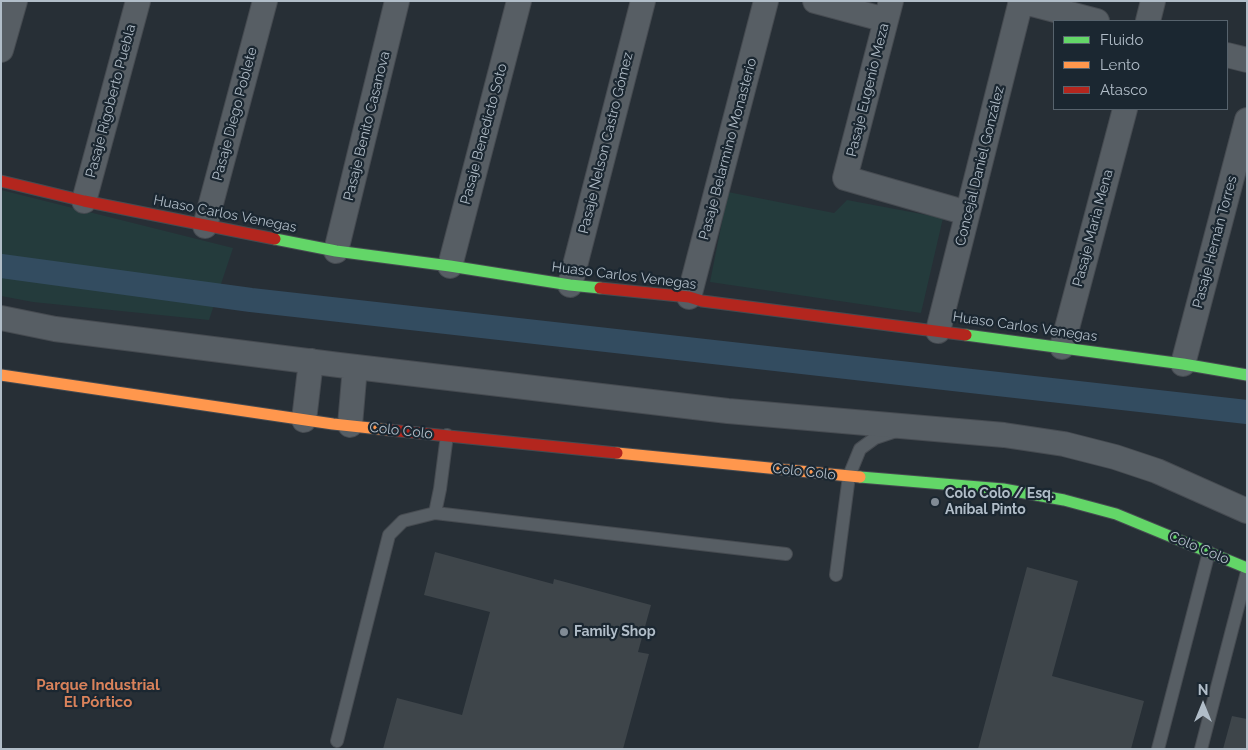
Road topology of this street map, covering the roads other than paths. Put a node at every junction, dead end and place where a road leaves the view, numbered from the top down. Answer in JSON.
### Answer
{"nodes":[{"id":1,"x":15,"y":1,"type":"edge"},
{"id":2,"x":138,"y":1,"type":"edge"},
{"id":3,"x":265,"y":1,"type":"edge"},
{"id":4,"x":397,"y":1,"type":"edge"},
{"id":5,"x":519,"y":1,"type":"edge"},
{"id":6,"x":643,"y":1,"type":"edge"},
{"id":7,"x":766,"y":1,"type":"edge"},
{"id":8,"x":815,"y":1,"type":"edge"},
{"id":9,"x":1021,"y":1,"type":"edge"},
{"id":10,"x":1153,"y":1,"type":"edge"},
{"id":11,"x":888,"y":11,"type":"edge"},
{"id":12,"x":1093,"y":20,"type":"edge"},
{"id":13,"x":1148,"y":20,"type":"edge"},
{"id":14,"x":1,"y":50,"type":"edge"},
{"id":15,"x":1228,"y":55,"type":"edge"},
{"id":16,"x":1247,"y":60,"type":"edge"},
{"id":17,"x":1125,"y":110,"type":"edge"},
{"id":18,"x":1247,"y":120,"type":"edge"},
{"id":19,"x":1,"y":181,"type":"edge"},
{"id":20,"x":84,"y":201,"type":"junction"},
{"id":21,"x":968,"y":213,"type":"junction"},
{"id":22,"x":206,"y":226,"type":"junction"},
{"id":23,"x":336,"y":251,"type":"junction"},
{"id":24,"x":450,"y":266,"type":"junction"},
{"id":25,"x":570,"y":284,"type":"junction"},
{"id":26,"x":689,"y":298,"type":"junction"},
{"id":27,"x":1,"y":318,"type":"edge"},
{"id":28,"x":938,"y":331,"type":"junction"},
{"id":29,"x":1062,"y":347,"type":"junction"},
{"id":30,"x":311,"y":361,"type":"junction"},
{"id":31,"x":1184,"y":364,"type":"junction"},
{"id":32,"x":355,"y":367,"type":"junction"},
{"id":33,"x":1,"y":375,"type":"edge"},
{"id":34,"x":1247,"y":375,"type":"edge"},
{"id":35,"x":304,"y":420,"type":"junction"},
{"id":36,"x":350,"y":425,"type":"junction"},
{"id":37,"x":908,"y":427,"type":"junction"},
{"id":38,"x":447,"y":435,"type":"junction"},
{"id":39,"x":849,"y":476,"type":"junction"},
{"id":40,"x":1247,"y":511,"type":"edge"},
{"id":41,"x":435,"y":513,"type":"junction"},
{"id":42,"x":1209,"y":552,"type":"junction"},
{"id":43,"x":786,"y":554,"type":"dead end"},
{"id":44,"x":1247,"y":568,"type":"edge"},
{"id":45,"x":1247,"y":572,"type":"edge"},
{"id":46,"x":836,"y":576,"type":"dead end"},
{"id":47,"x":337,"y":742,"type":"dead end"},
{"id":48,"x":1158,"y":749,"type":"edge"},
{"id":49,"x":1201,"y":749,"type":"edge"}],
"edges":[{"from":1,"to":14,"type":"street"},
{"from":2,"to":20,"type":"street","name":"Pasaje Rigoberto Puebla"},
{"from":3,"to":22,"type":"street","name":"Pasaje Diego Poblete"},
{"from":4,"to":23,"type":"street","name":"Pasaje Benito Casanova"},
{"from":5,"to":24,"type":"street","name":"Pasaje Benedicto Soto"},
{"from":6,"to":25,"type":"street","name":"Pasaje Nelson Castro Gómez"},
{"from":7,"to":26,"type":"street","name":"Pasaje Belarmino Monasterio"},
{"from":8,"to":11,"type":"street"},
{"from":9,"to":12,"type":"street"},
{"from":9,"to":21,"type":"street","name":"Concejal Daniel González"},
{"from":10,"to":13,"type":"street"},
{"from":11,"to":21,"type":"street","name":"Pasaje Eugenio Meza"},
{"from":15,"to":16,"type":"street"},
{"from":17,"to":29,"type":"street","name":"Pasaje Maria Mena"},
{"from":18,"to":31,"type":"street","name":"Pasaje Hernán Torres"},
{"from":19,"to":20,"type":"street","name":"Huaso Carlos Venegas"},
{"from":20,"to":22,"type":"street","name":"Huaso Carlos Venegas"},
{"from":21,"to":28,"type":"street","name":"Concejal Daniel González"},
{"from":22,"to":23,"type":"street","name":"Huaso Carlos Venegas"},
{"from":23,"to":24,"type":"street","name":"Huaso Carlos Venegas"},
{"from":24,"to":25,"type":"street","name":"Huaso Carlos Venegas"},
{"from":25,"to":26,"type":"street","name":"Huaso Carlos Venegas"},
{"from":26,"to":28,"type":"street","name":"Huaso Carlos Venegas"},
{"from":27,"to":30,"type":"street"},
{"from":28,"to":29,"type":"street","name":"Huaso Carlos Venegas"},
{"from":29,"to":31,"type":"street","name":"Huaso Carlos Venegas"},
{"from":30,"to":32,"type":"street"},
{"from":30,"to":35,"type":"street"},
{"from":31,"to":34,"type":"street","name":"Huaso Carlos Venegas"},
{"from":32,"to":36,"type":"street","name":"Colo Colo"},
{"from":32,"to":37,"type":"street"},
{"from":33,"to":35,"type":"street","name":"Colo Colo"},
{"from":35,"to":36,"type":"street","name":"Colo Colo"},
{"from":36,"to":38,"type":"street","name":"Colo Colo"},
{"from":37,"to":39,"type":"lane"},
{"from":37,"to":40,"type":"street"},
{"from":38,"to":39,"type":"street","name":"Colo Colo"},
{"from":38,"to":41,"type":"lane"},
{"from":39,"to":42,"type":"street","name":"Colo Colo"},
{"from":39,"to":46,"type":"lane"},
{"from":41,"to":43,"type":"lane"},
{"from":41,"to":47,"type":"lane"},
{"from":42,"to":44,"type":"street","name":"Colo Colo"},
{"from":42,"to":48,"type":"lane"},
{"from":45,"to":49,"type":"lane"}]}
